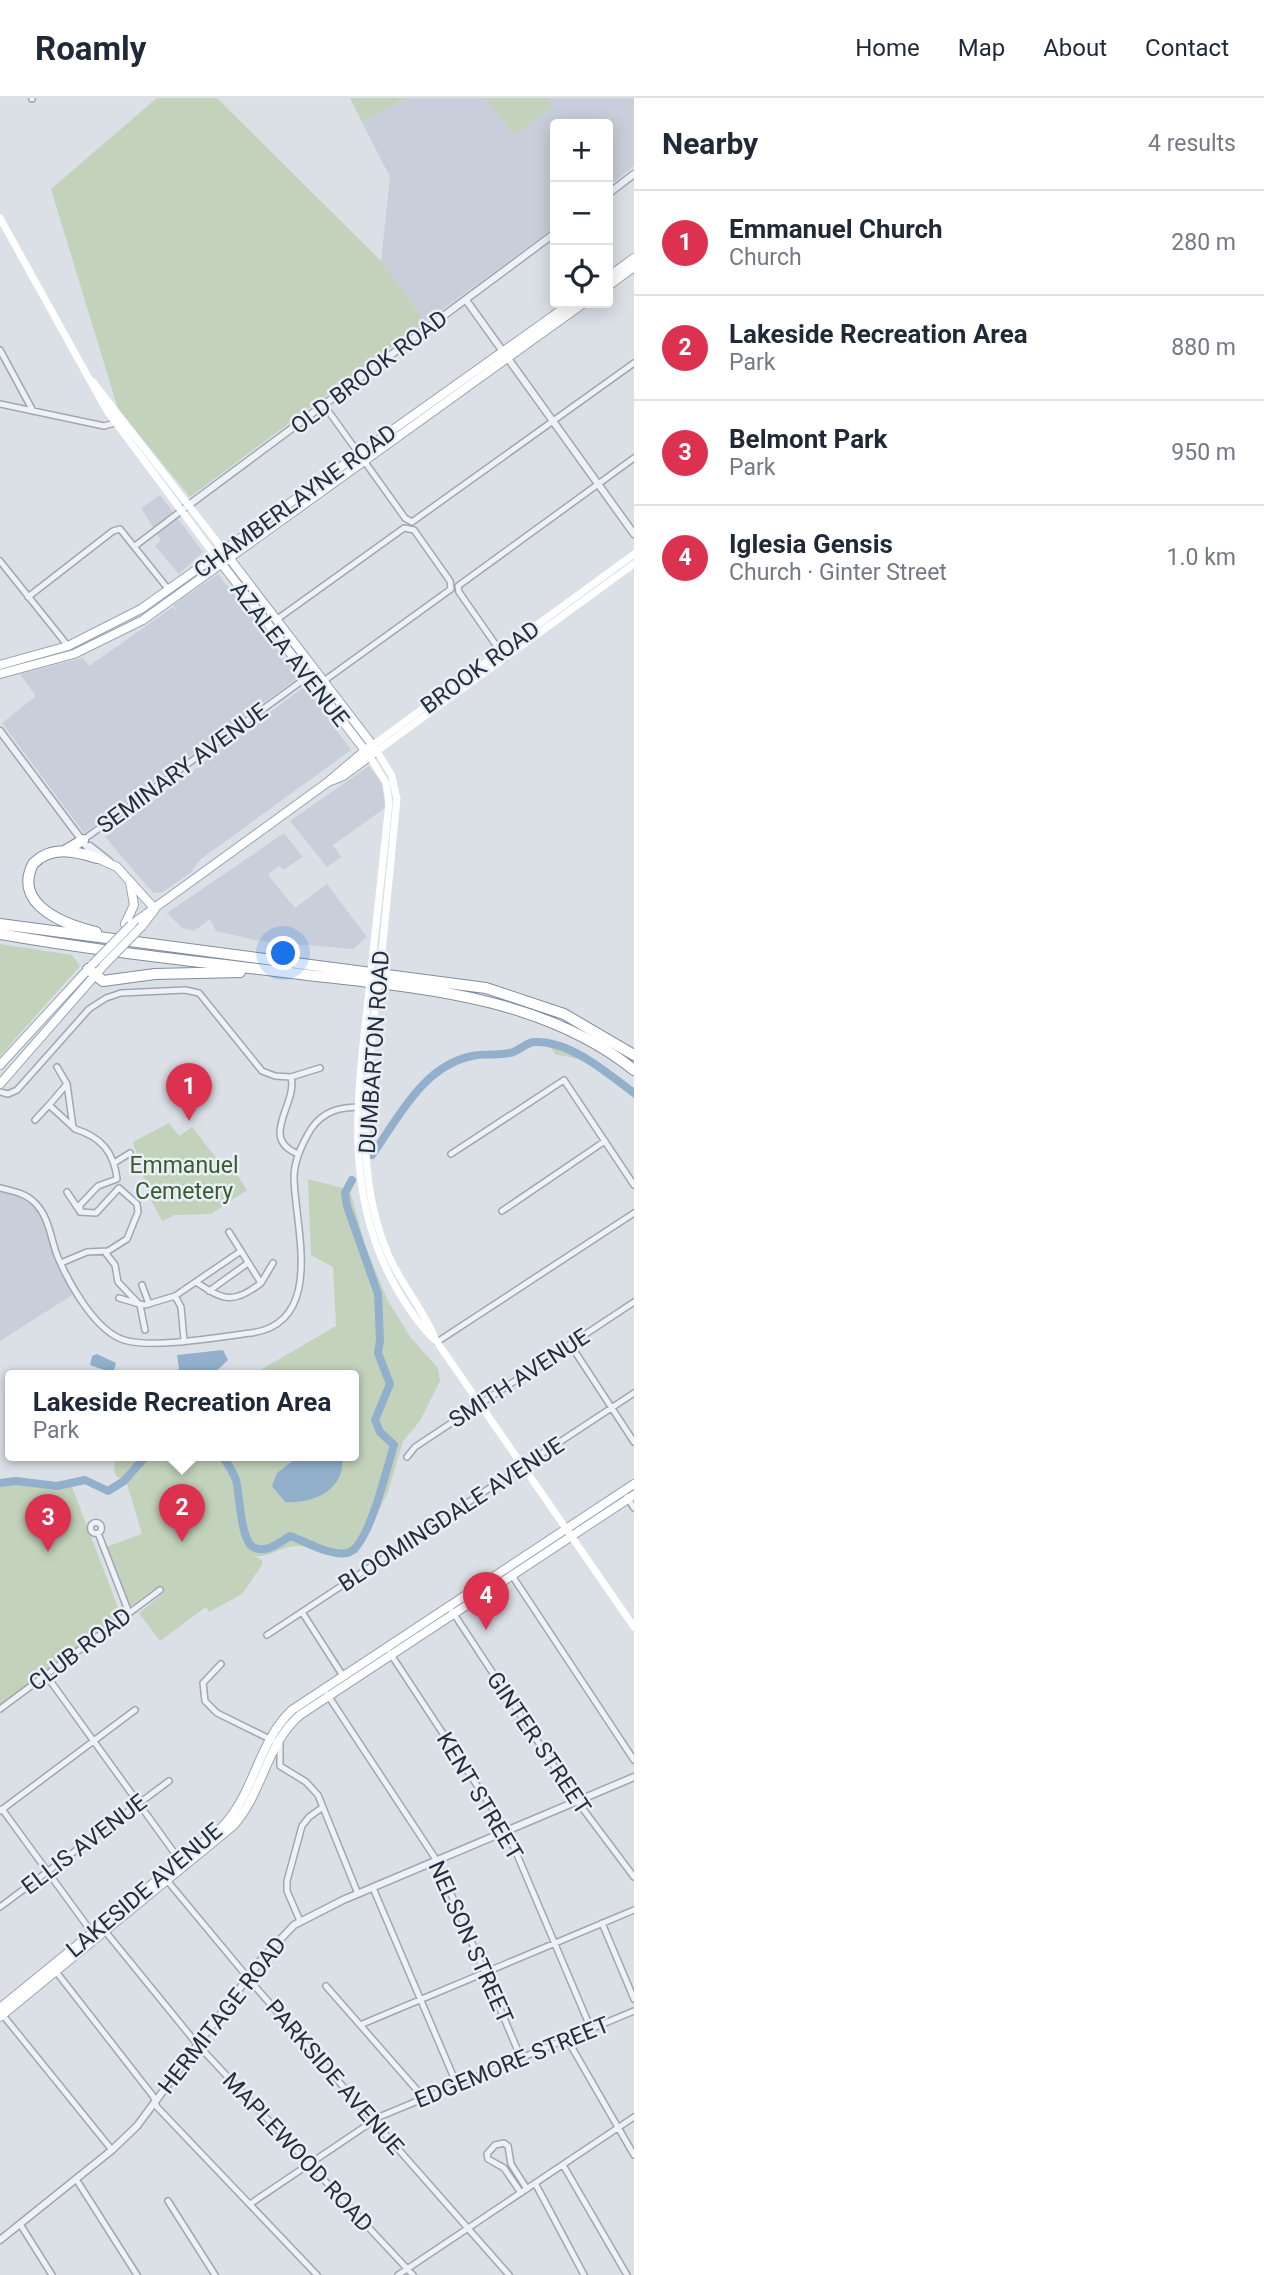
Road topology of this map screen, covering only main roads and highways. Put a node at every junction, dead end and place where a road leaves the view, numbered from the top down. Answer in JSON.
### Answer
{"nodes":[{"id":1,"x":0,"y":220,"type":"edge"},
{"id":2,"x":634,"y":258,"type":"edge"},
{"id":3,"x":634,"y":267,"type":"edge"},
{"id":4,"x":613,"y":273,"type":"edge"},
{"id":5,"x":613,"y":282,"type":"edge"},
{"id":6,"x":565,"y":308,"type":"edge"},
{"id":7,"x":576,"y":308,"type":"edge"},
{"id":8,"x":505,"y":355,"type":"junction"},
{"id":9,"x":118,"y":422,"type":"junction"},
{"id":10,"x":227,"y":554,"type":"junction"},
{"id":11,"x":634,"y":554,"type":"edge"},
{"id":12,"x":219,"y":560,"type":"junction"},
{"id":13,"x":634,"y":564,"type":"edge"},
{"id":14,"x":272,"y":623,"type":"junction"},
{"id":15,"x":503,"y":654,"type":"junction"},
{"id":16,"x":0,"y":665,"type":"edge"},
{"id":17,"x":0,"y":674,"type":"edge"},
{"id":18,"x":372,"y":751,"type":"junction"},
{"id":19,"x":83,"y":841,"type":"road end"},
{"id":20,"x":66,"y":850,"type":"junction"},
{"id":21,"x":97,"y":858,"type":"joint"},
{"id":22,"x":130,"y":879,"type":"junction"},
{"id":23,"x":155,"y":909,"type":"junction"},
{"id":24,"x":0,"y":924,"type":"edge"},
{"id":25,"x":128,"y":924,"type":"junction"},
{"id":26,"x":0,"y":934,"type":"edge"},
{"id":27,"x":113,"y":939,"type":"junction"},
{"id":28,"x":91,"y":968,"type":"junction"},
{"id":29,"x":290,"y":973,"type":"junction"},
{"id":30,"x":634,"y":1055,"type":"edge"},
{"id":31,"x":0,"y":1065,"type":"edge"},
{"id":32,"x":634,"y":1070,"type":"edge"},
{"id":33,"x":0,"y":1084,"type":"edge"},
{"id":34,"x":634,"y":1484,"type":"edge"},
{"id":35,"x":628,"y":1495,"type":"edge"},
{"id":36,"x":571,"y":1532,"type":"junction"},
{"id":37,"x":634,"y":1627,"type":"edge"},
{"id":38,"x":389,"y":1651,"type":"junction"},
{"id":39,"x":326,"y":1692,"type":"junction"},
{"id":40,"x":165,"y":1878,"type":"junction"},
{"id":41,"x":94,"y":1936,"type":"junction"},
{"id":42,"x":1,"y":2013,"type":"edge"}],
"edges":[{"from":1,"to":9,"type":"main road","name":"AZALEA AVENUE"},
{"from":2,"to":4,"type":"main road"},
{"from":3,"to":5,"type":"main road"},
{"from":6,"to":8,"type":"main road","name":"CHAMBERLAYNE ROAD"},
{"from":7,"to":8,"type":"main road"},
{"from":8,"to":10,"type":"main road","name":"CHAMBERLAYNE ROAD"},
{"from":9,"to":10,"type":"main road","name":"AZALEA AVENUE"},
{"from":9,"to":12,"type":"main road","name":"AZALEA AVENUE"},
{"from":10,"to":12,"type":"main road","name":"CHAMBERLAYNE ROAD"},
{"from":10,"to":14,"type":"main road","name":"AZALEA AVENUE"},
{"from":11,"to":15,"type":"main road","name":"BROOK ROAD"},
{"from":12,"to":14,"type":"main road","name":"AZALEA AVENUE"},
{"from":12,"to":16,"type":"main road","name":"CHAMBERLAYNE ROAD"},
{"from":12,"to":17,"type":"main road","name":"CHAMBERLAYNE ROAD"},
{"from":13,"to":15,"type":"main road","name":"BROOK ROAD"},
{"from":14,"to":18,"type":"main road","name":"AZALEA AVENUE"},
{"from":15,"to":18,"type":"main road","name":"BROOK ROAD"},
{"from":18,"to":23,"type":"main road","name":"BROOK ROAD"},
{"from":18,"to":36,"type":"main road","name":"DUMBARTON ROAD","bridge":true},
{"from":19,"to":20,"type":"highway"},
{"from":20,"to":21,"type":"highway"},
{"from":20,"to":27,"type":"highway"},
{"from":21,"to":22,"type":"main road"},
{"from":22,"to":23,"type":"main road"},
{"from":22,"to":25,"type":"main road"},
{"from":23,"to":25,"type":"main road","name":"BROOK ROAD"},
{"from":23,"to":28,"type":"main road","name":"BROOK ROAD","bridge":true},
{"from":24,"to":27,"type":"highway"},
{"from":25,"to":28,"type":"main road","name":"BROOK ROAD","bridge":true},
{"from":26,"to":29,"type":"highway"},
{"from":27,"to":30,"type":"highway"},
{"from":28,"to":29,"type":"highway"},
{"from":28,"to":31,"type":"main road"},
{"from":28,"to":33,"type":"main road","name":"BROOK ROAD"},
{"from":29,"to":32,"type":"highway"},
{"from":34,"to":35,"type":"main road","name":"LAKESIDE AVENUE"},
{"from":35,"to":36,"type":"main road","name":"LAKESIDE AVENUE"},
{"from":36,"to":37,"type":"main road","name":"DUMBARTON ROAD"},
{"from":36,"to":38,"type":"main road","name":"LAKESIDE AVENUE"},
{"from":38,"to":39,"type":"main road","name":"LAKESIDE AVENUE"},
{"from":38,"to":39,"type":"main road","name":"LAKESIDE AVENUE"},
{"from":39,"to":40,"type":"main road","name":"LAKESIDE AVENUE"},
{"from":40,"to":41,"type":"main road","name":"LAKESIDE AVENUE"},
{"from":40,"to":41,"type":"main road","name":"LAKESIDE AVENUE"},
{"from":41,"to":42,"type":"main road","name":"LAKESIDE AVENUE"}]}
